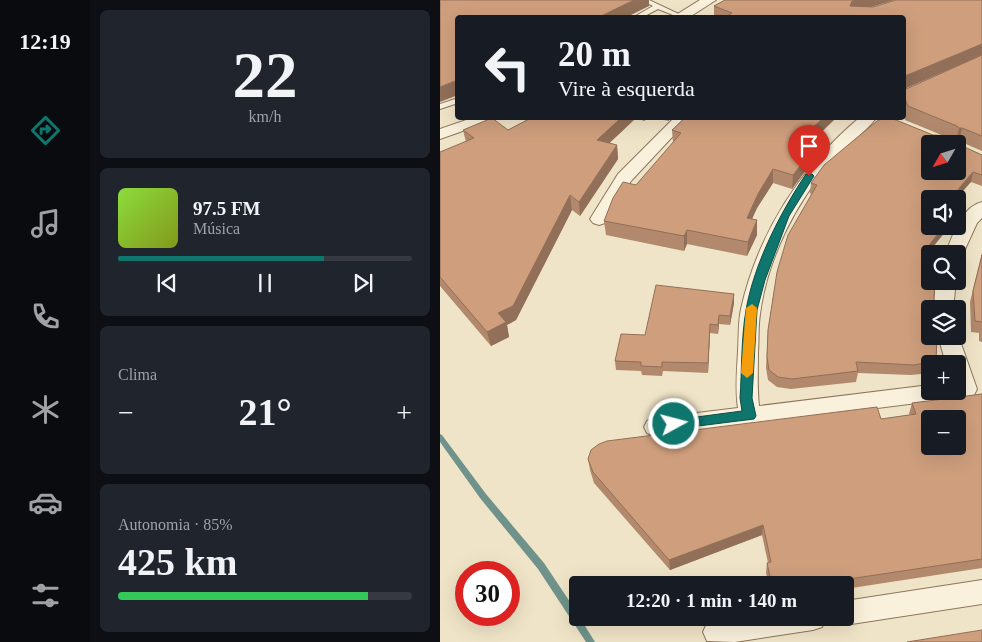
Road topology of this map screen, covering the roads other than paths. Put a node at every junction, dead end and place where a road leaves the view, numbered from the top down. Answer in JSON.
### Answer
{"nodes":[{"id":1,"x":644,"y":0,"type":"edge"},
{"id":2,"x":710,"y":0,"type":"edge"},
{"id":3,"x":658,"y":6,"type":"junction"},
{"id":4,"x":641,"y":15,"type":"edge"},
{"id":5,"x":674,"y":15,"type":"edge"},
{"id":6,"x":682,"y":15,"type":"edge"},
{"id":7,"x":455,"y":101,"type":"edge"},
{"id":8,"x":440,"y":107,"type":"edge"},
{"id":9,"x":480,"y":120,"type":"edge"},
{"id":10,"x":680,"y":120,"type":"edge"},
{"id":11,"x":865,"y":120,"type":"edge"},
{"id":12,"x":440,"y":134,"type":"edge"},
{"id":13,"x":982,"y":207,"type":"edge"},
{"id":14,"x":599,"y":219,"type":"dead end"},
{"id":15,"x":958,"y":245,"type":"edge"},
{"id":16,"x":921,"y":394,"type":"edge"},
{"id":17,"x":750,"y":416,"type":"junction"},
{"id":18,"x":655,"y":427,"type":"dead end"},
{"id":19,"x":982,"y":592,"type":"edge"},
{"id":20,"x":854,"y":612,"type":"edge"},
{"id":21,"x":758,"y":626,"type":"edge"},
{"id":22,"x":716,"y":632,"type":"dead end"}],
"edges":[{"from":1,"to":3,"type":"lane"},
{"from":2,"to":6,"type":"street"},
{"from":3,"to":4,"type":"lane"},
{"from":3,"to":5,"type":"lane"},
{"from":7,"to":8,"type":"lane"},
{"from":9,"to":12,"type":"street"},
{"from":10,"to":14,"type":"street"},
{"from":11,"to":17,"type":"street"},
{"from":13,"to":15,"type":"street"},
{"from":16,"to":17,"type":"street"},
{"from":17,"to":18,"type":"street"},
{"from":19,"to":20,"type":"street"},
{"from":21,"to":22,"type":"street"}]}
